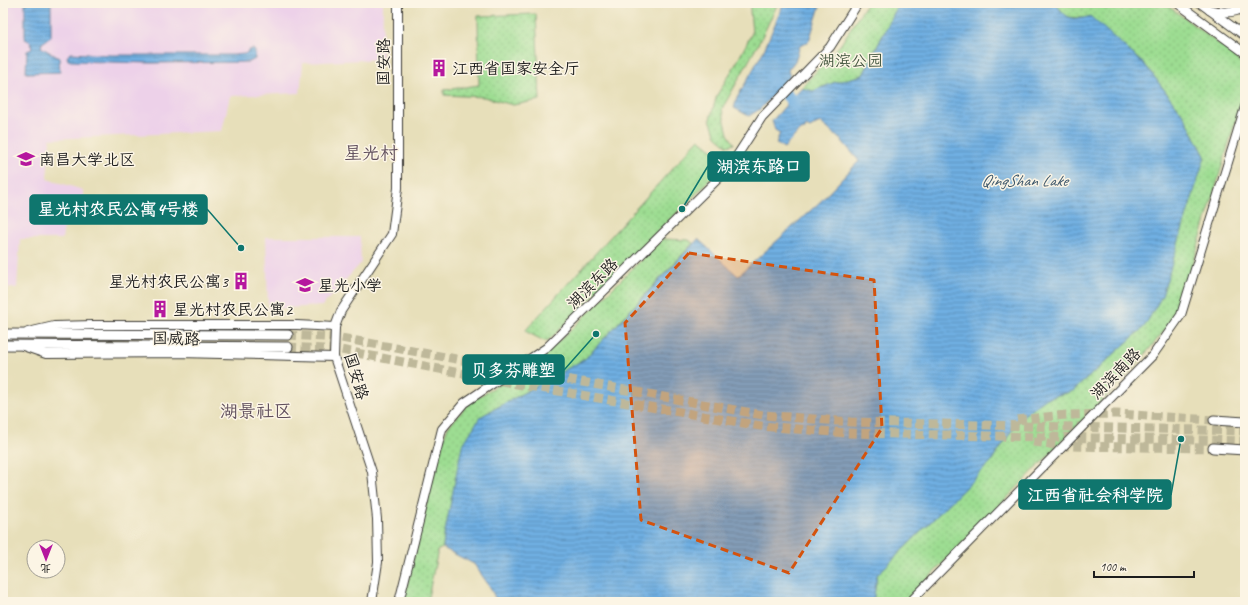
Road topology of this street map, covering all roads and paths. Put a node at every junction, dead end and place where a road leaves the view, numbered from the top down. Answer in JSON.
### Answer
{"nodes":[{"id":1,"x":398,"y":3,"type":"edge"},
{"id":2,"x":858,"y":3,"type":"edge"},
{"id":3,"x":1176,"y":3,"type":"edge"},
{"id":4,"x":1200,"y":3,"type":"edge"},
{"id":5,"x":1245,"y":7,"type":"edge"},
{"id":6,"x":1210,"y":10,"type":"junction"},
{"id":7,"x":1245,"y":36,"type":"edge"},
{"id":8,"x":1245,"y":53,"type":"edge"},
{"id":9,"x":1245,"y":106,"type":"edge"},
{"id":10,"x":335,"y":327,"type":"junction"},
{"id":11,"x":3,"y":334,"type":"edge"},
{"id":12,"x":20,"y":334,"type":"junction"},
{"id":13,"x":288,"y":335,"type":"tunnel mouth"},
{"id":14,"x":3,"y":345,"type":"edge"},
{"id":15,"x":18,"y":345,"type":"junction"},
{"id":16,"x":288,"y":347,"type":"tunnel mouth"},
{"id":17,"x":334,"y":356,"type":"junction"},
{"id":18,"x":1214,"y":420,"type":"tunnel mouth"},
{"id":19,"x":1245,"y":422,"type":"edge"},
{"id":20,"x":1213,"y":448,"type":"tunnel mouth"},
{"id":21,"x":1245,"y":450,"type":"edge"},
{"id":22,"x":372,"y":602,"type":"edge"},
{"id":23,"x":399,"y":602,"type":"edge"},
{"id":24,"x":910,"y":602,"type":"edge"}],
"edges":[{"from":1,"to":10,"type":"street","name":"国安路"},
{"from":2,"to":23,"type":"street","name":"湖滨东路"},
{"from":3,"to":8,"type":"street"},
{"from":4,"to":6,"type":"street"},
{"from":5,"to":6,"type":"main road"},
{"from":6,"to":7,"type":"street"},
{"from":9,"to":24,"type":"street","name":"湖滨南路"},
{"from":10,"to":12,"type":"street","name":"国威路"},
{"from":10,"to":17,"type":"street","name":"国安路"},
{"from":11,"to":12,"type":"main road","name":"国威路"},
{"from":12,"to":13,"type":"main road","name":"国威路"},
{"from":14,"to":15,"type":"main road","name":"国威路"},
{"from":15,"to":16,"type":"main road","name":"国威路"},
{"from":15,"to":17,"type":"street","name":"国威路"},
{"from":17,"to":22,"type":"street","name":"国安路"},
{"from":18,"to":19,"type":"main road"},
{"from":20,"to":21,"type":"main road"}]}
